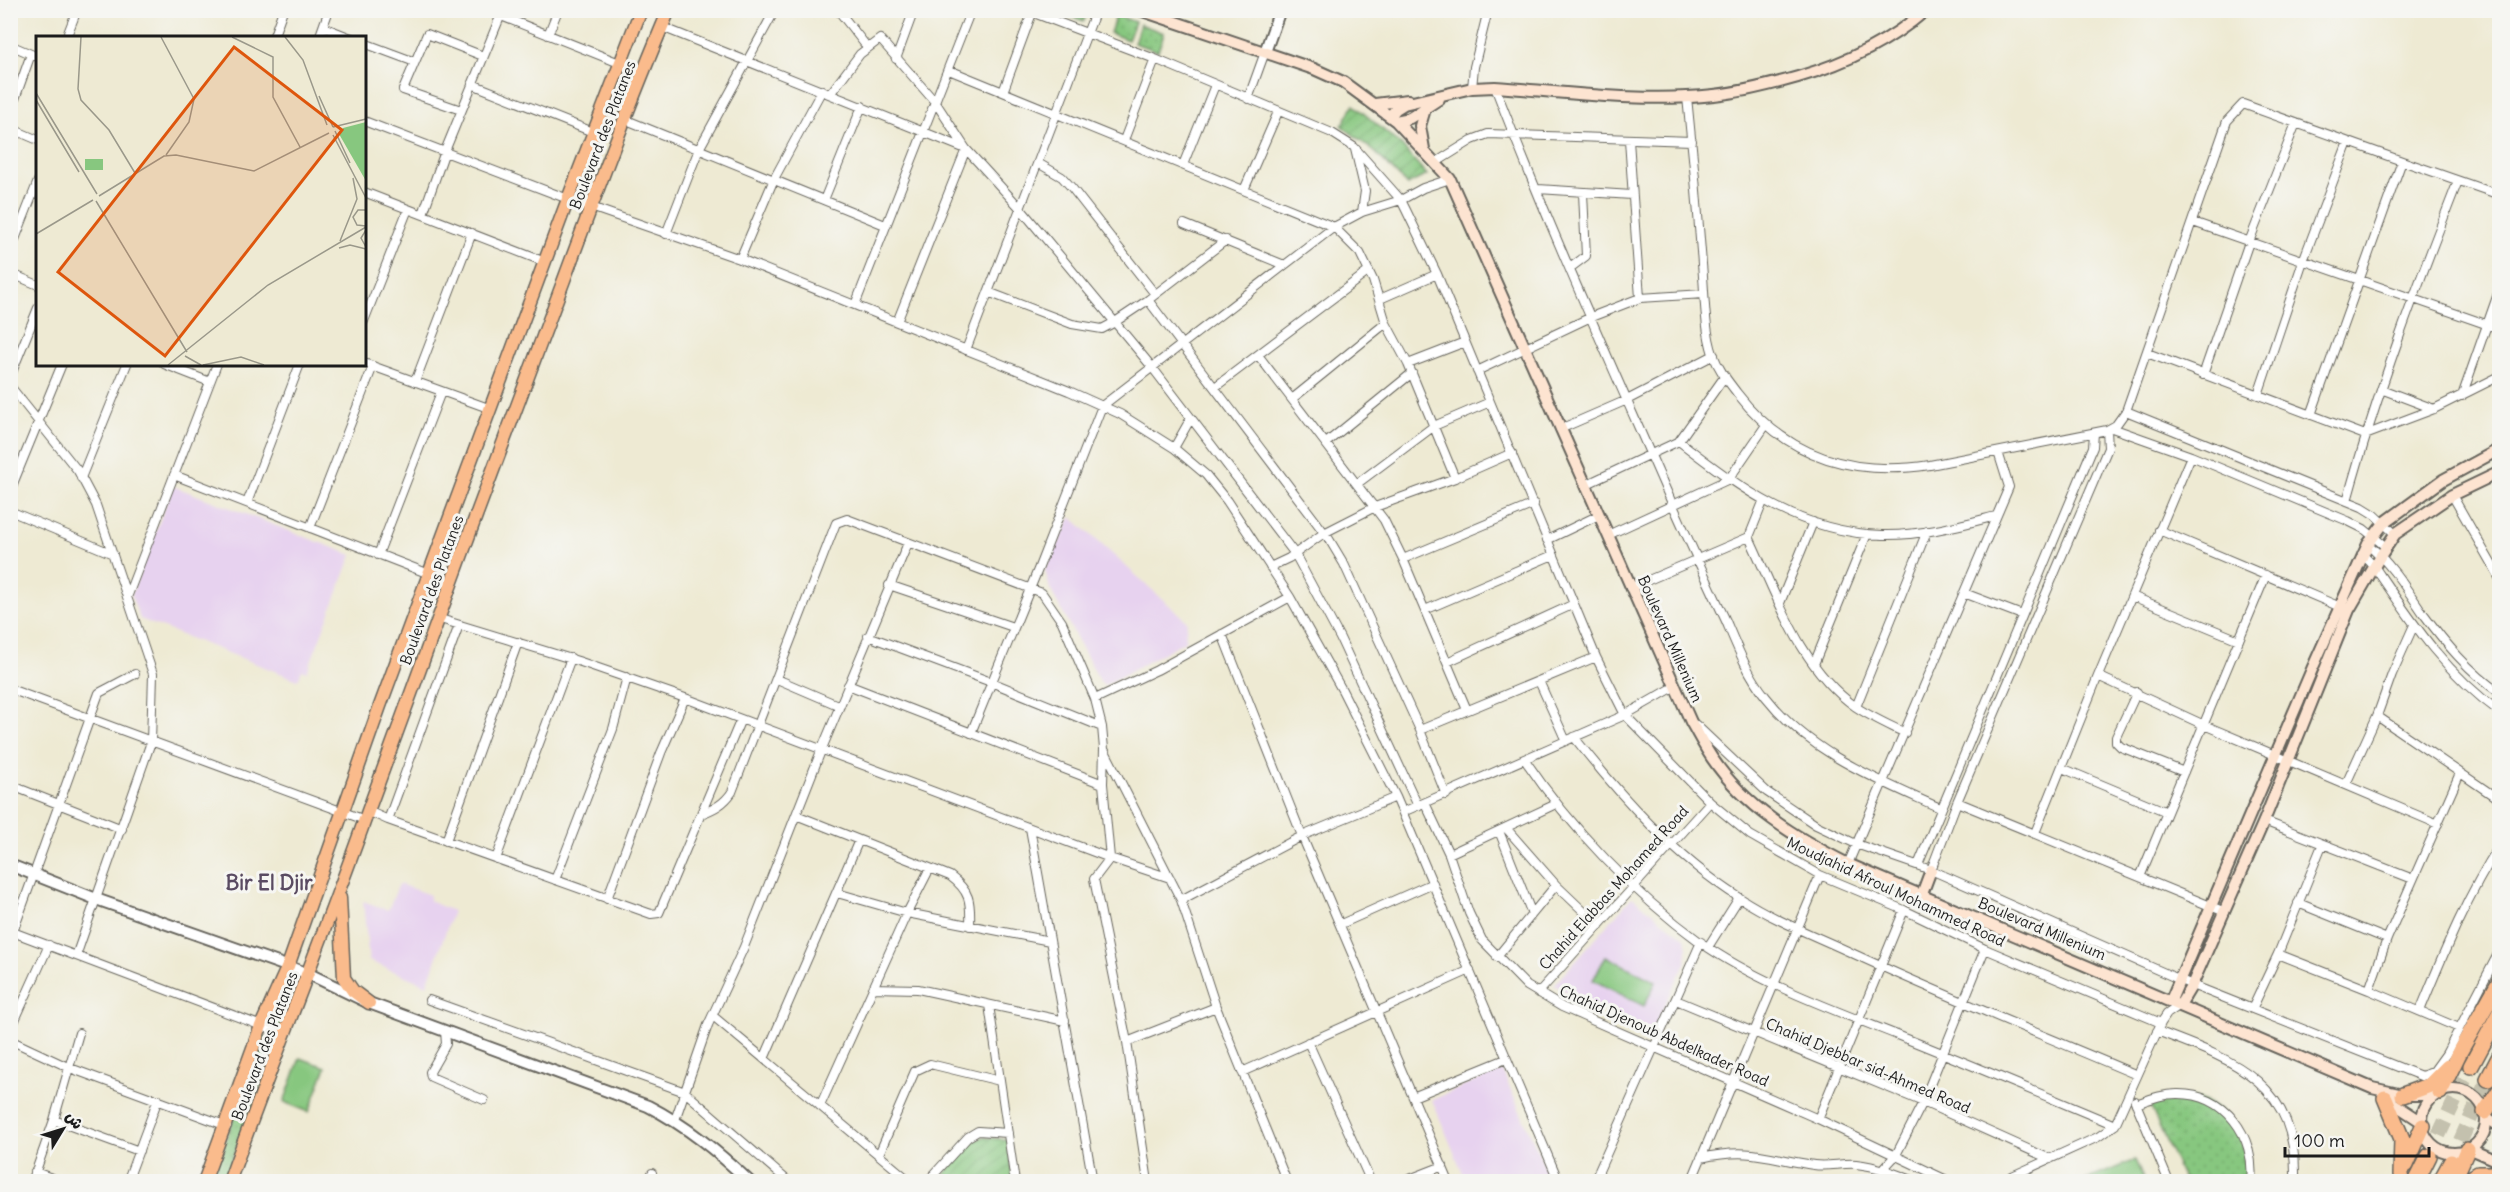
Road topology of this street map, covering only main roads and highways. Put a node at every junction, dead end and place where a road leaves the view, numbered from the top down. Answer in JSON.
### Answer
{"nodes":[{"id":1,"x":641,"y":10,"type":"edge"},
{"id":2,"x":669,"y":10,"type":"edge"},
{"id":3,"x":1140,"y":10,"type":"edge"},
{"id":4,"x":1926,"y":10,"type":"edge"},
{"id":5,"x":1375,"y":104,"type":"junction"},
{"id":6,"x":1423,"y":104,"type":"junction"},
{"id":7,"x":1393,"y":118,"type":"junction"},
{"id":8,"x":1425,"y":152,"type":"junction"},
{"id":9,"x":2499,"y":449,"type":"edge"},
{"id":10,"x":2499,"y":472,"type":"edge"},
{"id":11,"x":2344,"y":608,"type":"junction"},
{"id":12,"x":1931,"y":870,"type":"road end"},
{"id":13,"x":340,"y":890,"type":"junction"},
{"id":14,"x":1922,"y":894,"type":"junction"},
{"id":15,"x":2499,"y":981,"type":"edge"},
{"id":16,"x":2186,"y":982,"type":"junction"},
{"id":17,"x":369,"y":1002,"type":"road end"},
{"id":18,"x":2175,"y":1003,"type":"junction"},
{"id":19,"x":2499,"y":1012,"type":"edge"},
{"id":20,"x":2460,"y":1051,"type":"junction"},
{"id":21,"x":2499,"y":1056,"type":"edge"},
{"id":22,"x":2471,"y":1066,"type":"tunnel mouth"},
{"id":23,"x":2488,"y":1078,"type":"tunnel mouth"},
{"id":24,"x":2372,"y":1088,"type":"junction"},
{"id":25,"x":2499,"y":1090,"type":"edge"},
{"id":26,"x":2438,"y":1094,"type":"junction"},
{"id":27,"x":2403,"y":1095,"type":"junction"},
{"id":28,"x":2385,"y":1098,"type":"junction"},
{"id":29,"x":2485,"y":1114,"type":"junction"},
{"id":30,"x":2423,"y":1124,"type":"junction"},
{"id":31,"x":2499,"y":1126,"type":"edge"},
{"id":32,"x":2469,"y":1149,"type":"junction"},
{"id":33,"x":2429,"y":1156,"type":"tunnel mouth"},
{"id":34,"x":2451,"y":1161,"type":"tunnel mouth"},
{"id":35,"x":2499,"y":1162,"type":"edge"},
{"id":36,"x":2499,"y":1174,"type":"edge"},
{"id":37,"x":2399,"y":1178,"type":"edge"},
{"id":38,"x":204,"y":1182,"type":"edge"},
{"id":39,"x":229,"y":1182,"type":"edge"},
{"id":40,"x":2416,"y":1182,"type":"edge"},
{"id":41,"x":2440,"y":1182,"type":"edge"},
{"id":42,"x":2453,"y":1182,"type":"edge"},
{"id":43,"x":2466,"y":1182,"type":"edge"}],
"edges":[{"from":1,"to":38,"type":"main road","name":"Boulevard des Platanes"},
{"from":2,"to":13,"type":"main road","name":"Boulevard des Platanes"},
{"from":3,"to":5,"type":"main road","name":"Boulevard Millenium"},
{"from":4,"to":6,"type":"main road"},
{"from":5,"to":6,"type":"main road"},
{"from":5,"to":7,"type":"main road","name":"Boulevard Millenium"},
{"from":6,"to":7,"type":"main road"},
{"from":6,"to":7,"type":"main road"},
{"from":6,"to":8,"type":"main road"},
{"from":7,"to":8,"type":"main road","name":"Boulevard Millenium"},
{"from":8,"to":14,"type":"main road","name":"Boulevard Millenium"},
{"from":9,"to":11,"type":"main road"},
{"from":10,"to":11,"type":"main road"},
{"from":11,"to":16,"type":"main road"},
{"from":11,"to":16,"type":"main road"},
{"from":12,"to":14,"type":"main road"},
{"from":13,"to":17,"type":"main road"},
{"from":13,"to":39,"type":"main road","name":"Boulevard des Platanes"},
{"from":14,"to":18,"type":"main road","name":"Boulevard Millenium"},
{"from":15,"to":20,"type":"highway"},
{"from":16,"to":18,"type":"main road"},
{"from":18,"to":24,"type":"main road","name":"Boulevard Millenium"},
{"from":19,"to":22,"type":"highway"},
{"from":20,"to":26,"type":"highway"},
{"from":20,"to":27,"type":"highway"},
{"from":21,"to":23,"type":"highway"},
{"from":24,"to":27,"type":"main road"},
{"from":24,"to":28,"type":"main road"},
{"from":25,"to":29,"type":"highway"},
{"from":26,"to":27,"type":"main road"},
{"from":26,"to":29,"type":"main road"},
{"from":26,"to":30,"type":"main road"},
{"from":28,"to":30,"type":"main road"},
{"from":28,"to":37,"type":"highway"},
{"from":29,"to":31,"type":"main road"},
{"from":29,"to":32,"type":"main road"},
{"from":30,"to":32,"type":"main road"},
{"from":30,"to":37,"type":"highway"},
{"from":32,"to":35,"type":"main road"},
{"from":32,"to":42,"type":"highway"},
{"from":33,"to":40,"type":"highway"},
{"from":34,"to":41,"type":"highway"},
{"from":36,"to":43,"type":"highway"}]}
